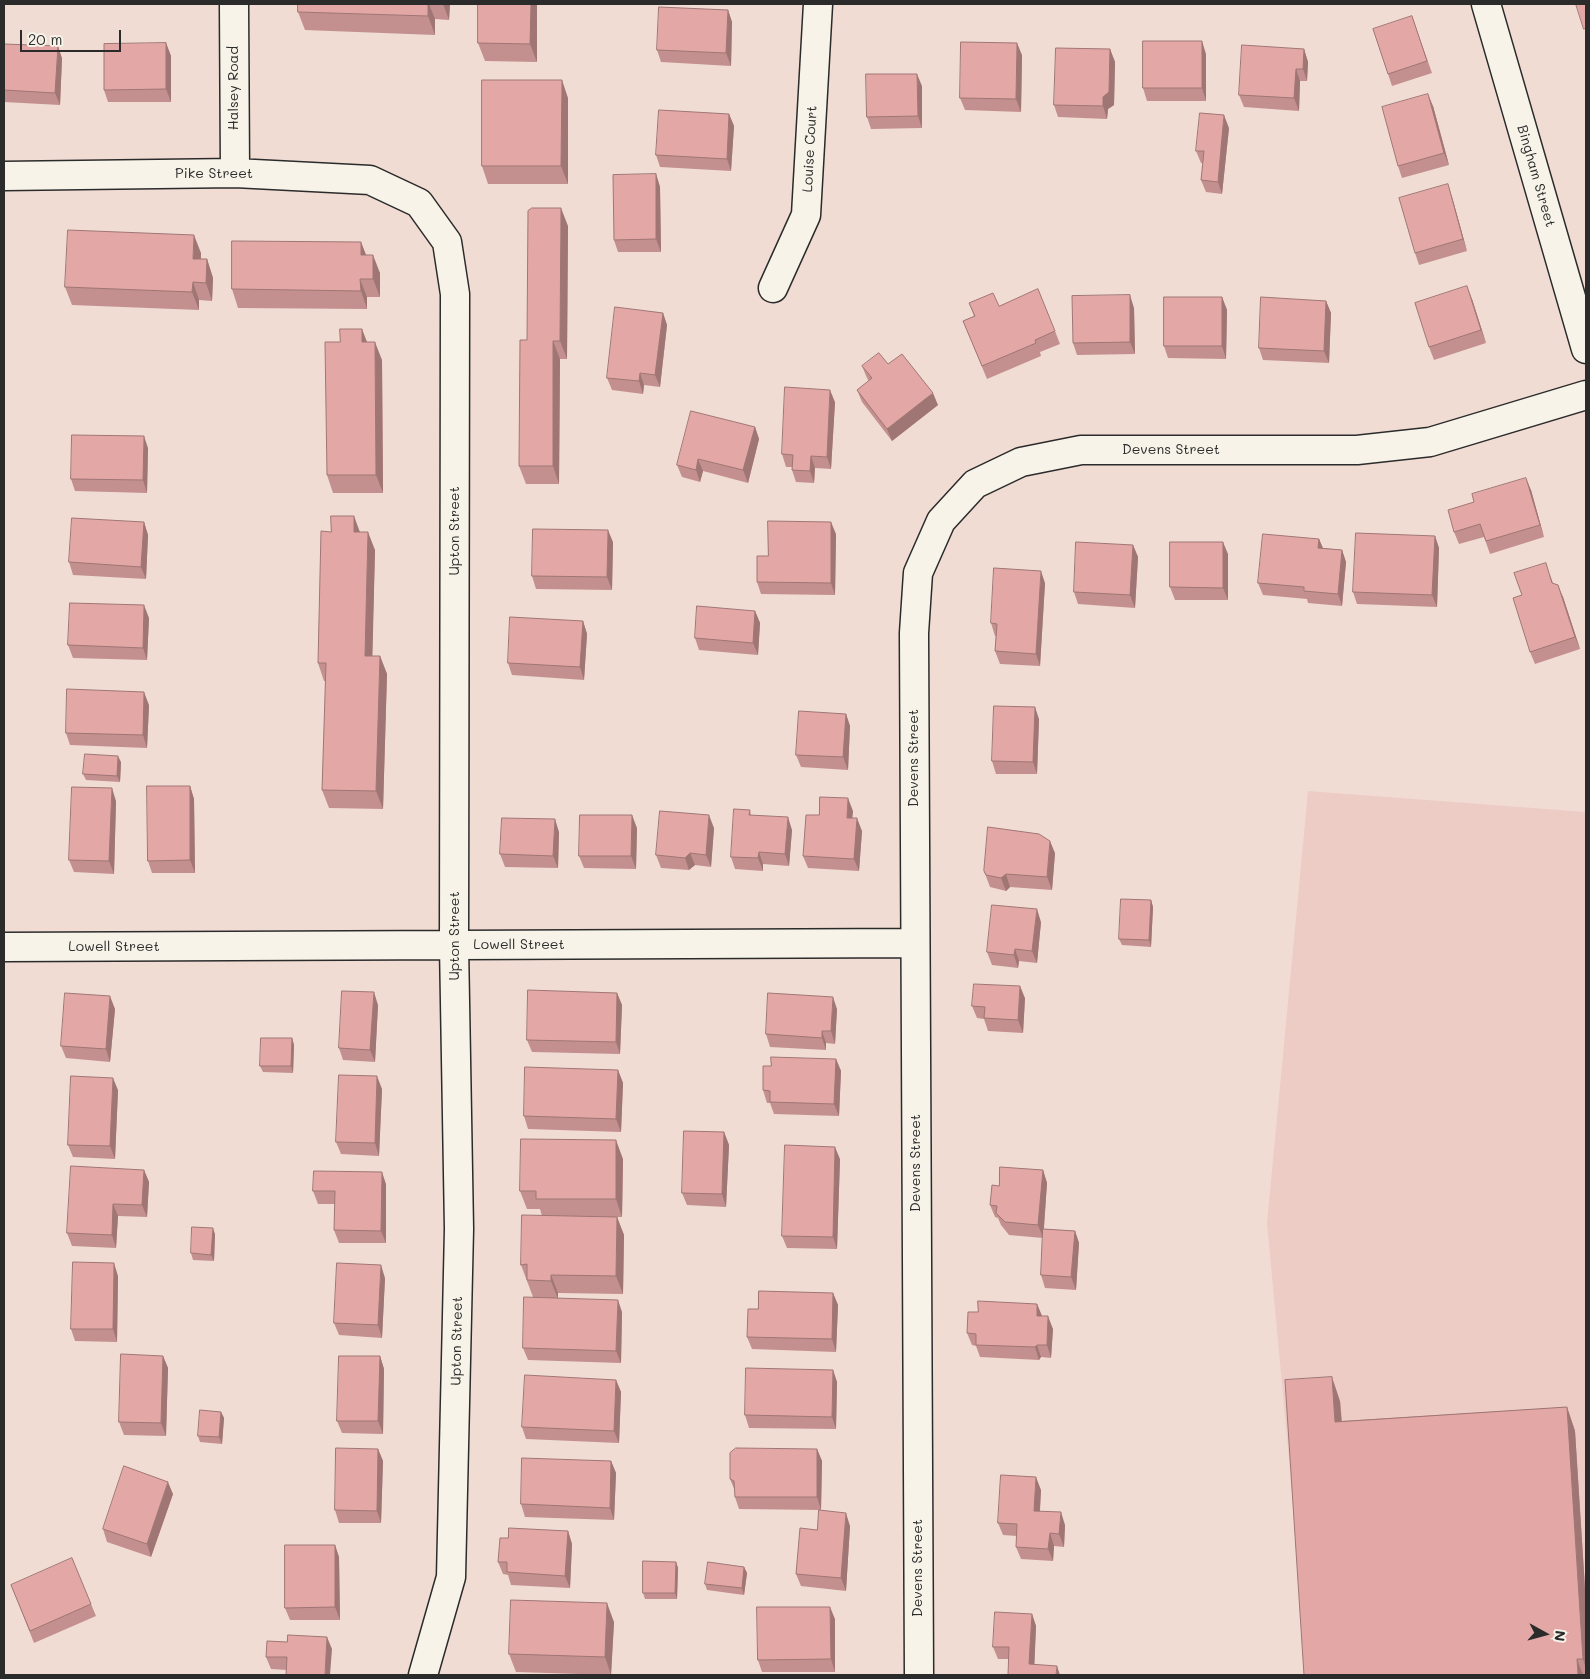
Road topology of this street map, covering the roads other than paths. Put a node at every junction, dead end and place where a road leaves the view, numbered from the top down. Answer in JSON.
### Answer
{"nodes":[{"id":1,"x":234,"y":4,"type":"edge"},
{"id":2,"x":818,"y":4,"type":"edge"},
{"id":3,"x":1486,"y":4,"type":"edge"},
{"id":4,"x":235,"y":173,"type":"junction"},
{"id":5,"x":4,"y":176,"type":"edge"},
{"id":6,"x":419,"y":202,"type":"joint"},
{"id":7,"x":773,"y":288,"type":"dead end"},
{"id":8,"x":1586,"y":349,"type":"edge"},
{"id":9,"x":1586,"y":395,"type":"edge"},
{"id":10,"x":914,"y":942,"type":"junction"},
{"id":11,"x":454,"y":945,"type":"junction"},
{"id":12,"x":4,"y":947,"type":"edge"},
{"id":13,"x":423,"y":1675,"type":"edge"},
{"id":14,"x":918,"y":1675,"type":"edge"}],
"edges":[{"from":1,"to":4,"type":"street","name":"Halsey Road"},
{"from":2,"to":7,"type":"street","name":"Louise Court"},
{"from":3,"to":8,"type":"street","name":"Bingham Street"},
{"from":4,"to":5,"type":"street","name":"Pike Street"},
{"from":4,"to":6,"type":"street","name":"Pike Street"},
{"from":6,"to":11,"type":"street","name":"Upton Street"},
{"from":9,"to":10,"type":"street","name":"Devens Street"},
{"from":10,"to":11,"type":"street","name":"Lowell Street"},
{"from":10,"to":14,"type":"street","name":"Devens Street"},
{"from":11,"to":12,"type":"street","name":"Lowell Street"},
{"from":11,"to":13,"type":"street","name":"Upton Street"}]}
